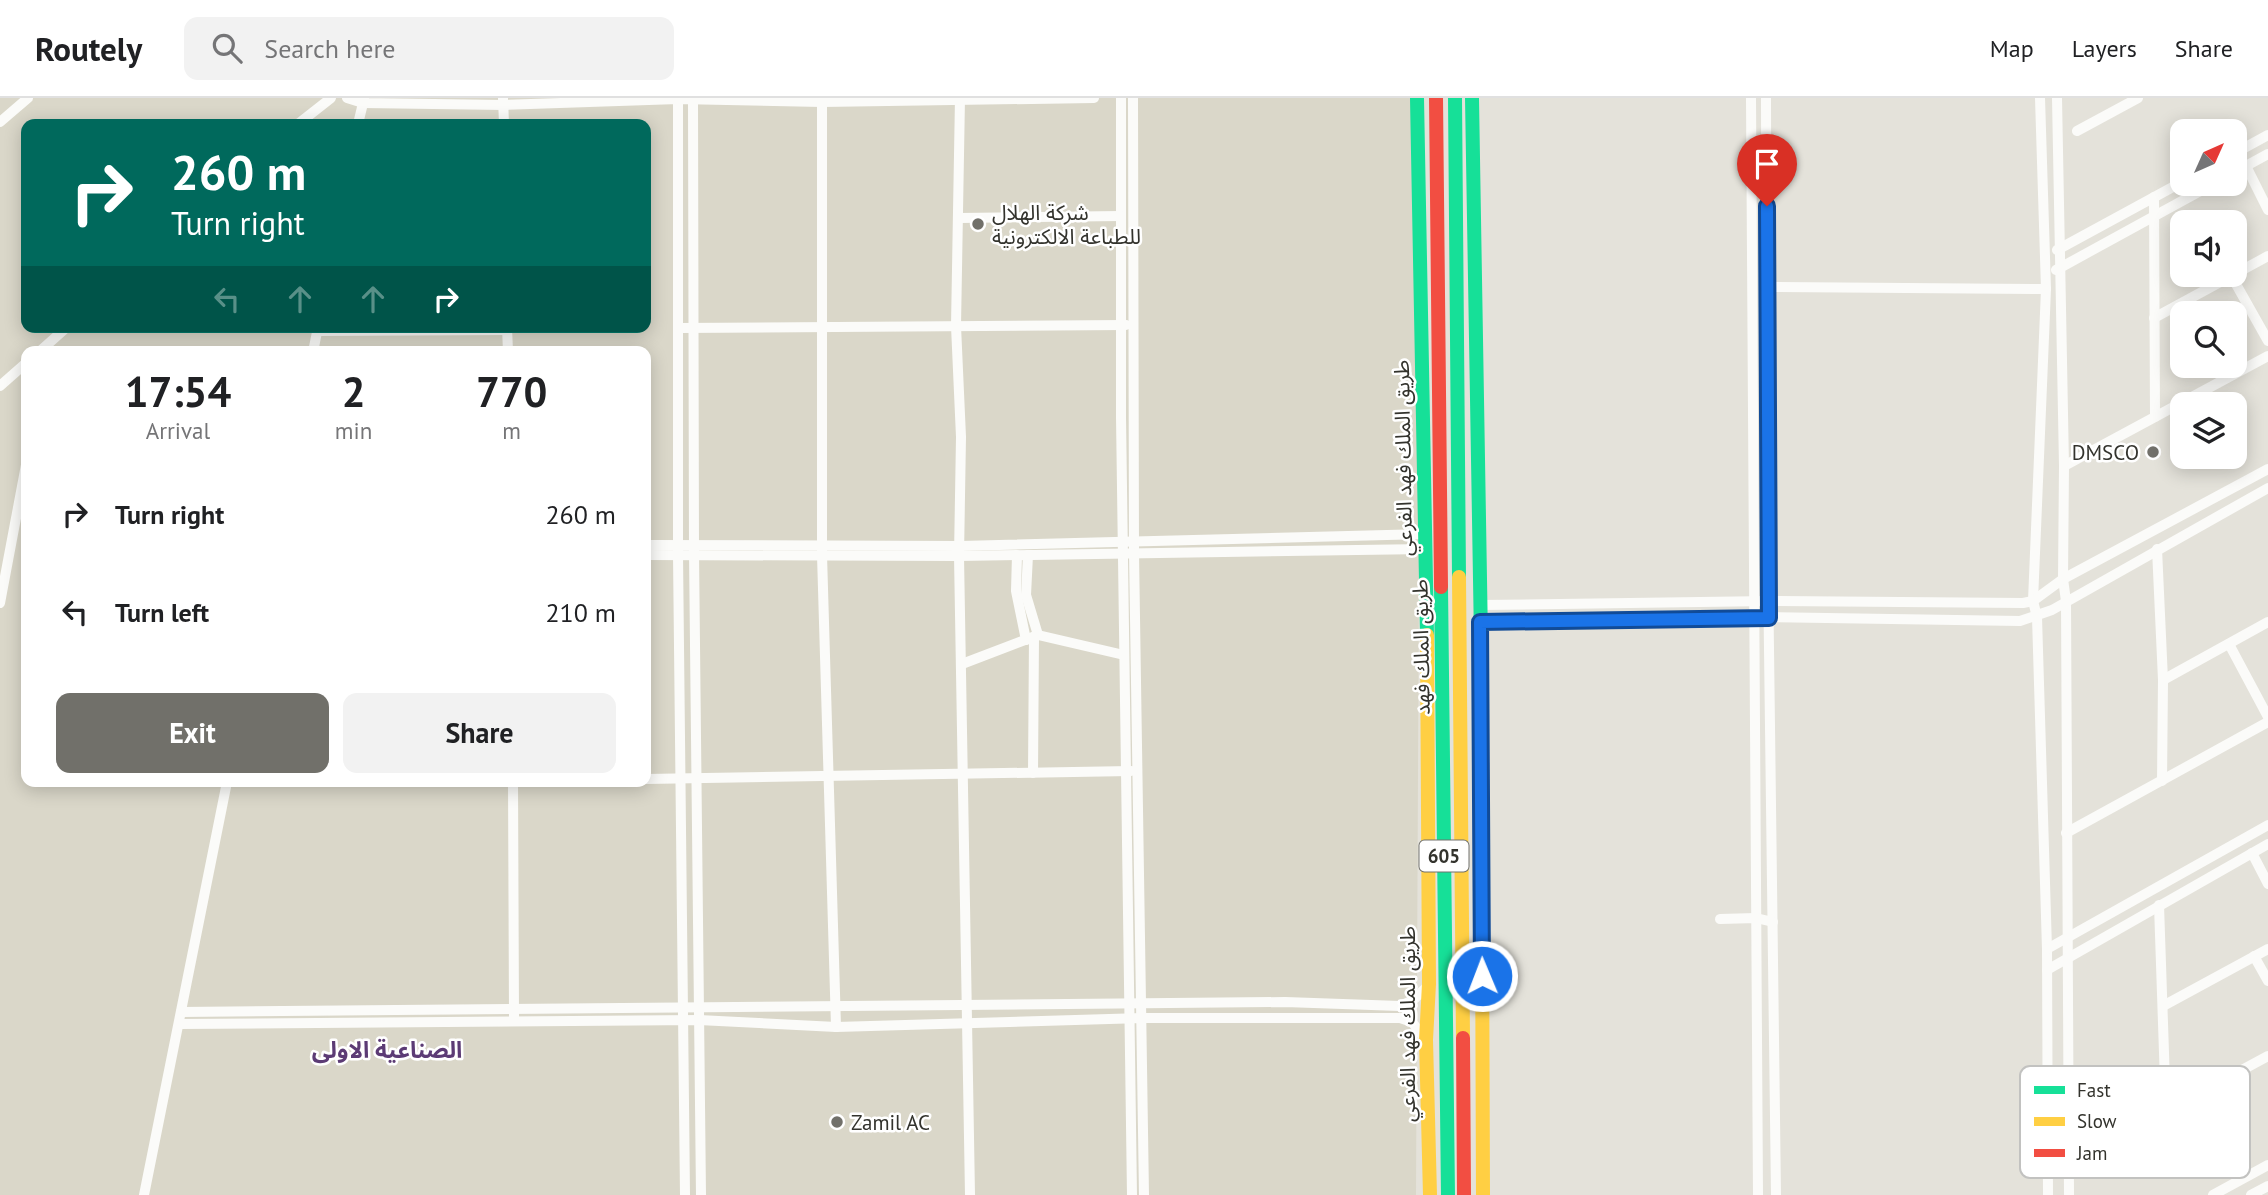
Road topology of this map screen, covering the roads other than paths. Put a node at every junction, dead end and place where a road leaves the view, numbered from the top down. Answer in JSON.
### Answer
{"nodes":[{"id":1,"x":28,"y":98,"type":"edge"},
{"id":2,"x":331,"y":98,"type":"edge"},
{"id":3,"x":347,"y":98,"type":"edge"},
{"id":4,"x":1094,"y":98,"type":"edge"},
{"id":5,"x":1121,"y":98,"type":"edge"},
{"id":6,"x":1133,"y":98,"type":"edge"},
{"id":7,"x":1417,"y":98,"type":"edge"},
{"id":8,"x":1436,"y":98,"type":"edge"},
{"id":9,"x":1455,"y":98,"type":"edge"},
{"id":10,"x":1472,"y":98,"type":"edge"},
{"id":11,"x":1751,"y":98,"type":"edge"},
{"id":12,"x":1766,"y":98,"type":"edge"},
{"id":13,"x":2040,"y":98,"type":"edge"},
{"id":14,"x":2057,"y":98,"type":"edge"},
{"id":15,"x":2138,"y":98,"type":"edge"},
{"id":16,"x":678,"y":99,"type":"edge"},
{"id":17,"x":693,"y":99,"type":"edge"},
{"id":18,"x":821,"y":99,"type":"edge"},
{"id":19,"x":959,"y":99,"type":"edge"},
{"id":20,"x":363,"y":101,"type":"edge"},
{"id":21,"x":503,"y":101,"type":"edge"},
{"id":22,"x":304,"y":119,"type":"edge"},
{"id":23,"x":360,"y":119,"type":"edge"},
{"id":24,"x":504,"y":119,"type":"edge"},
{"id":25,"x":0,"y":122,"type":"edge"},
{"id":26,"x":2077,"y":131,"type":"dead end"},
{"id":27,"x":2268,"y":135,"type":"edge"},
{"id":28,"x":2247,"y":146,"type":"edge"},
{"id":29,"x":2268,"y":154,"type":"edge"},
{"id":30,"x":2247,"y":165,"type":"edge"},
{"id":31,"x":2247,"y":168,"type":"edge"},
{"id":32,"x":2170,"y":188,"type":"edge"},
{"id":33,"x":2191,"y":196,"type":"edge"},
{"id":34,"x":2154,"y":197,"type":"junction"},
{"id":35,"x":2268,"y":210,"type":"edge"},
{"id":36,"x":2155,"y":215,"type":"junction"},
{"id":37,"x":1121,"y":216,"type":"junction"},
{"id":38,"x":960,"y":218,"type":"junction"},
{"id":39,"x":2059,"y":248,"type":"junction"},
{"id":40,"x":2046,"y":256,"type":"junction"},
{"id":41,"x":2268,"y":256,"type":"edge"},
{"id":42,"x":2059,"y":268,"type":"junction"},
{"id":43,"x":2247,"y":268,"type":"edge"},
{"id":44,"x":2046,"y":275,"type":"junction"},
{"id":45,"x":1767,"y":287,"type":"junction"},
{"id":46,"x":2213,"y":287,"type":"edge"},
{"id":47,"x":2238,"y":287,"type":"edge"},
{"id":48,"x":2046,"y":289,"type":"junction"},
{"id":49,"x":2154,"y":318,"type":"junction"},
{"id":50,"x":824,"y":325,"type":"junction"},
{"id":51,"x":1121,"y":325,"type":"junction"},
{"id":52,"x":1135,"y":325,"type":"junction"},
{"id":53,"x":956,"y":326,"type":"junction"},
{"id":54,"x":679,"y":327,"type":"junction"},
{"id":55,"x":694,"y":328,"type":"junction"},
{"id":56,"x":61,"y":333,"type":"edge"},
{"id":57,"x":2268,"y":341,"type":"edge"},
{"id":58,"x":49,"y":346,"type":"edge"},
{"id":59,"x":2268,"y":356,"type":"edge"},
{"id":60,"x":21,"y":367,"type":"edge"},
{"id":61,"x":0,"y":386,"type":"edge"},
{"id":62,"x":2155,"y":417,"type":"junction"},
{"id":63,"x":2064,"y":466,"type":"junction"},
{"id":64,"x":2268,"y":469,"type":"edge"},
{"id":65,"x":2268,"y":488,"type":"edge"},
{"id":66,"x":21,"y":492,"type":"edge"},
{"id":67,"x":1270,"y":539,"type":"junction"},
{"id":68,"x":1427,"y":542,"type":"junction"},
{"id":69,"x":651,"y":546,"type":"edge"},
{"id":70,"x":695,"y":548,"type":"junction"},
{"id":71,"x":1135,"y":548,"type":"junction"},
{"id":72,"x":1124,"y":549,"type":"junction"},
{"id":73,"x":2157,"y":549,"type":"junction"},
{"id":74,"x":679,"y":550,"type":"junction"},
{"id":75,"x":823,"y":550,"type":"junction"},
{"id":76,"x":1270,"y":550,"type":"junction"},
{"id":77,"x":960,"y":551,"type":"junction"},
{"id":78,"x":651,"y":554,"type":"edge"},
{"id":79,"x":1022,"y":555,"type":"junction"},
{"id":80,"x":2063,"y":579,"type":"junction"},
{"id":81,"x":1770,"y":601,"type":"junction"},
{"id":82,"x":2033,"y":601,"type":"junction"},
{"id":83,"x":2066,"y":601,"type":"junction"},
{"id":84,"x":0,"y":603,"type":"edge"},
{"id":85,"x":1755,"y":603,"type":"junction"},
{"id":86,"x":1481,"y":605,"type":"junction"},
{"id":87,"x":2037,"y":617,"type":"junction"},
{"id":88,"x":1769,"y":618,"type":"junction"},
{"id":89,"x":1754,"y":619,"type":"junction"},
{"id":90,"x":2268,"y":621,"type":"edge"},
{"id":91,"x":1480,"y":622,"type":"junction"},
{"id":92,"x":1033,"y":637,"type":"junction"},
{"id":93,"x":2229,"y":644,"type":"junction"},
{"id":94,"x":1124,"y":655,"type":"junction"},
{"id":95,"x":961,"y":664,"type":"junction"},
{"id":96,"x":2163,"y":680,"type":"junction"},
{"id":97,"x":2268,"y":719,"type":"edge"},
{"id":98,"x":1426,"y":759,"type":"junction"},
{"id":99,"x":1138,"y":770,"type":"junction"},
{"id":100,"x":1127,"y":772,"type":"junction"},
{"id":101,"x":964,"y":773,"type":"junction"},
{"id":102,"x":1033,"y":773,"type":"junction"},
{"id":103,"x":827,"y":775,"type":"junction"},
{"id":104,"x":682,"y":776,"type":"junction"},
{"id":105,"x":697,"y":776,"type":"junction"},
{"id":106,"x":651,"y":779,"type":"edge"},
{"id":107,"x":2162,"y":781,"type":"junction"},
{"id":108,"x":226,"y":787,"type":"edge"},
{"id":109,"x":513,"y":787,"type":"edge"},
{"id":110,"x":1479,"y":796,"type":"junction"},
{"id":111,"x":2268,"y":825,"type":"edge"},
{"id":112,"x":2066,"y":834,"type":"junction"},
{"id":113,"x":2268,"y":844,"type":"edge"},
{"id":114,"x":2252,"y":853,"type":"junction"},
{"id":115,"x":2268,"y":884,"type":"edge"},
{"id":116,"x":2160,"y":905,"type":"junction"},
{"id":117,"x":1756,"y":918,"type":"junction"},
{"id":118,"x":1720,"y":919,"type":"dead end"},
{"id":119,"x":1773,"y":922,"type":"junction"},
{"id":120,"x":2066,"y":938,"type":"junction"},
{"id":121,"x":2047,"y":949,"type":"junction"},
{"id":122,"x":2268,"y":949,"type":"edge"},
{"id":123,"x":2254,"y":956,"type":"junction"},
{"id":124,"x":2066,"y":958,"type":"junction"},
{"id":125,"x":2047,"y":970,"type":"junction"},
{"id":126,"x":2268,"y":981,"type":"edge"},
{"id":127,"x":1429,"y":984,"type":"junction"},
{"id":128,"x":1285,"y":1002,"type":"junction"},
{"id":129,"x":1059,"y":1004,"type":"junction"},
{"id":130,"x":1131,"y":1004,"type":"junction"},
{"id":131,"x":1143,"y":1004,"type":"junction"},
{"id":132,"x":968,"y":1005,"type":"junction"},
{"id":133,"x":2162,"y":1006,"type":"junction"},
{"id":134,"x":835,"y":1007,"type":"junction"},
{"id":135,"x":683,"y":1008,"type":"junction"},
{"id":136,"x":698,"y":1008,"type":"junction"},
{"id":137,"x":514,"y":1010,"type":"junction"},
{"id":138,"x":181,"y":1012,"type":"junction"},
{"id":139,"x":1285,"y":1017,"type":"junction"},
{"id":140,"x":1143,"y":1018,"type":"junction"},
{"id":141,"x":699,"y":1020,"type":"junction"},
{"id":142,"x":1131,"y":1020,"type":"junction"},
{"id":143,"x":683,"y":1021,"type":"junction"},
{"id":144,"x":968,"y":1021,"type":"junction"},
{"id":145,"x":1059,"y":1021,"type":"junction"},
{"id":146,"x":514,"y":1022,"type":"junction"},
{"id":147,"x":179,"y":1024,"type":"junction"},
{"id":148,"x":836,"y":1027,"type":"junction"},
{"id":149,"x":1426,"y":1041,"type":"junction"},
{"id":150,"x":2268,"y":1056,"type":"edge"},
{"id":151,"x":2047,"y":1066,"type":"edge"},
{"id":152,"x":2067,"y":1066,"type":"edge"},
{"id":153,"x":2164,"y":1066,"type":"edge"},
{"id":154,"x":2250,"y":1066,"type":"edge"},
{"id":155,"x":2268,"y":1165,"type":"edge"},
{"id":156,"x":2250,"y":1175,"type":"edge"},
{"id":157,"x":2244,"y":1178,"type":"edge"},
{"id":158,"x":2268,"y":1186,"type":"edge"},
{"id":159,"x":144,"y":1195,"type":"edge"},
{"id":160,"x":685,"y":1195,"type":"edge"},
{"id":161,"x":701,"y":1195,"type":"edge"},
{"id":162,"x":970,"y":1195,"type":"edge"},
{"id":163,"x":1132,"y":1195,"type":"edge"},
{"id":164,"x":1144,"y":1195,"type":"edge"},
{"id":165,"x":1430,"y":1195,"type":"edge"},
{"id":166,"x":1448,"y":1195,"type":"edge"},
{"id":167,"x":1464,"y":1195,"type":"edge"},
{"id":168,"x":1483,"y":1195,"type":"edge"},
{"id":169,"x":1758,"y":1195,"type":"edge"},
{"id":170,"x":1776,"y":1195,"type":"edge"},
{"id":171,"x":2213,"y":1195,"type":"edge"},
{"id":172,"x":2251,"y":1195,"type":"edge"}],
"edges":[{"from":1,"to":25,"type":"street"},
{"from":2,"to":22,"type":"street"},
{"from":3,"to":20,"type":"street"},
{"from":4,"to":19,"type":"street"},
{"from":5,"to":37,"type":"street"},
{"from":6,"to":52,"type":"street"},
{"from":7,"to":68,"type":"main road","name":"طريق الملك فهد الفرعي"},
{"from":8,"to":166,"type":"main road","name":"طريق الملك فهد","number":"605"},
{"from":9,"to":167,"type":"main road","name":"طريق الملك فهد","number":"605"},
{"from":10,"to":86,"type":"main road"},
{"from":11,"to":85,"type":"street"},
{"from":12,"to":45,"type":"street"},
{"from":13,"to":40,"type":"street"},
{"from":14,"to":39,"type":"street"},
{"from":15,"to":26,"type":"street"},
{"from":16,"to":17,"type":"street"},
{"from":16,"to":21,"type":"street"},
{"from":16,"to":54,"type":"street"},
{"from":17,"to":18,"type":"street"},
{"from":17,"to":55,"type":"street"},
{"from":18,"to":19,"type":"street"},
{"from":18,"to":50,"type":"street"},
{"from":19,"to":38,"type":"street"},
{"from":20,"to":21,"type":"street"},
{"from":20,"to":23,"type":"street"},
{"from":21,"to":24,"type":"street"},
{"from":27,"to":28,"type":"street"},
{"from":29,"to":30,"type":"street"},
{"from":31,"to":35,"type":"street"},
{"from":32,"to":34,"type":"street"},
{"from":33,"to":36,"type":"street"},
{"from":34,"to":36,"type":"street"},
{"from":34,"to":39,"type":"street"},
{"from":36,"to":42,"type":"street"},
{"from":36,"to":49,"type":"street"},
{"from":37,"to":38,"type":"street"},
{"from":37,"to":51,"type":"street"},
{"from":38,"to":53,"type":"street"},
{"from":39,"to":40,"type":"street"},
{"from":39,"to":42,"type":"street"},
{"from":40,"to":44,"type":"street"},
{"from":41,"to":43,"type":"street"},
{"from":42,"to":44,"type":"street"},
{"from":42,"to":63,"type":"street"},
{"from":44,"to":48,"type":"street"},
{"from":45,"to":48,"type":"street"},
{"from":45,"to":81,"type":"street"},
{"from":46,"to":49,"type":"street"},
{"from":47,"to":57,"type":"street"},
{"from":48,"to":82,"type":"street"},
{"from":49,"to":62,"type":"street"},
{"from":50,"to":53,"type":"street"},
{"from":50,"to":55,"type":"street"},
{"from":50,"to":75,"type":"street"},
{"from":51,"to":52,"type":"street"},
{"from":51,"to":53,"type":"street"},
{"from":51,"to":72,"type":"street"},
{"from":52,"to":71,"type":"street"},
{"from":53,"to":77,"type":"street"},
{"from":54,"to":55,"type":"street"},
{"from":54,"to":74,"type":"street"},
{"from":55,"to":70,"type":"street"},
{"from":56,"to":58,"type":"street"},
{"from":59,"to":62,"type":"street"},
{"from":60,"to":61,"type":"street"},
{"from":62,"to":63,"type":"street"},
{"from":63,"to":80,"type":"street"},
{"from":64,"to":80,"type":"street"},
{"from":65,"to":73,"type":"street"},
{"from":66,"to":84,"type":"street"},
{"from":67,"to":68,"type":"street"},
{"from":67,"to":71,"type":"street"},
{"from":67,"to":76,"type":"street"},
{"from":68,"to":76,"type":"street"},
{"from":68,"to":98,"type":"main road","name":"طريق الملك فهد الفرعي"},
{"from":69,"to":74,"type":"street"},
{"from":70,"to":74,"type":"street"},
{"from":70,"to":75,"type":"street"},
{"from":70,"to":105,"type":"street"},
{"from":71,"to":72,"type":"street"},
{"from":71,"to":76,"type":"street"},
{"from":71,"to":99,"type":"street"},
{"from":72,"to":77,"type":"street"},
{"from":72,"to":79,"type":"street"},
{"from":72,"to":94,"type":"street"},
{"from":73,"to":83,"type":"street"},
{"from":73,"to":96,"type":"street"},
{"from":74,"to":78,"type":"street"},
{"from":74,"to":104,"type":"street"},
{"from":75,"to":77,"type":"street"},
{"from":75,"to":103,"type":"street"},
{"from":77,"to":79,"type":"street"},
{"from":77,"to":95,"type":"street"},
{"from":79,"to":92,"type":"street"},
{"from":80,"to":82,"type":"street"},
{"from":80,"to":83,"type":"street"},
{"from":81,"to":82,"type":"street"},
{"from":81,"to":85,"type":"street"},
{"from":81,"to":88,"type":"street"},
{"from":82,"to":87,"type":"street"},
{"from":83,"to":87,"type":"street"},
{"from":83,"to":112,"type":"street"},
{"from":85,"to":86,"type":"street"},
{"from":85,"to":89,"type":"street"},
{"from":86,"to":91,"type":"main road"},
{"from":87,"to":88,"type":"street"},
{"from":87,"to":121,"type":"street"},
{"from":88,"to":89,"type":"street"},
{"from":88,"to":119,"type":"street"},
{"from":89,"to":91,"type":"street"},
{"from":89,"to":117,"type":"street"},
{"from":90,"to":93,"type":"street"},
{"from":91,"to":110,"type":"main road"},
{"from":92,"to":94,"type":"street"},
{"from":92,"to":95,"type":"street"},
{"from":92,"to":102,"type":"street"},
{"from":93,"to":96,"type":"street"},
{"from":93,"to":97,"type":"street"},
{"from":94,"to":100,"type":"street"},
{"from":95,"to":101,"type":"street"},
{"from":96,"to":107,"type":"street"},
{"from":97,"to":107,"type":"street"},
{"from":98,"to":110,"type":"main road"},
{"from":98,"to":127,"type":"main road","name":"طريق الملك فهد الفرعي"},
{"from":99,"to":100,"type":"street"},
{"from":99,"to":131,"type":"street"},
{"from":100,"to":102,"type":"street"},
{"from":100,"to":130,"type":"street"},
{"from":101,"to":102,"type":"street"},
{"from":101,"to":103,"type":"street"},
{"from":101,"to":132,"type":"street"},
{"from":103,"to":105,"type":"street"},
{"from":103,"to":134,"type":"street"},
{"from":104,"to":105,"type":"street"},
{"from":104,"to":106,"type":"street"},
{"from":104,"to":135,"type":"street"},
{"from":105,"to":136,"type":"street"},
{"from":107,"to":112,"type":"street"},
{"from":108,"to":138,"type":"street"},
{"from":109,"to":137,"type":"street"},
{"from":110,"to":168,"type":"main road"},
{"from":111,"to":120,"type":"street"},
{"from":112,"to":120,"type":"street"},
{"from":113,"to":114,"type":"street"},
{"from":114,"to":115,"type":"street"},
{"from":114,"to":116,"type":"street"},
{"from":116,"to":124,"type":"street"},
{"from":116,"to":133,"type":"street"},
{"from":117,"to":118,"type":"street"},
{"from":117,"to":119,"type":"street"},
{"from":117,"to":169,"type":"street"},
{"from":119,"to":170,"type":"street"},
{"from":120,"to":121,"type":"street"},
{"from":120,"to":124,"type":"street"},
{"from":121,"to":125,"type":"street"},
{"from":122,"to":123,"type":"street"},
{"from":123,"to":126,"type":"street"},
{"from":123,"to":133,"type":"street"},
{"from":124,"to":125,"type":"street"},
{"from":124,"to":152,"type":"street"},
{"from":125,"to":151,"type":"street"},
{"from":127,"to":128,"type":"street"},
{"from":127,"to":149,"type":"main road","name":"طريق الملك فهد الفرعي"},
{"from":128,"to":131,"type":"street"},
{"from":128,"to":139,"type":"street"},
{"from":129,"to":130,"type":"street"},
{"from":129,"to":132,"type":"street"},
{"from":129,"to":145,"type":"street"},
{"from":130,"to":131,"type":"street"},
{"from":130,"to":142,"type":"street"},
{"from":131,"to":140,"type":"street"},
{"from":132,"to":134,"type":"street"},
{"from":132,"to":144,"type":"street"},
{"from":133,"to":153,"type":"street"},
{"from":134,"to":136,"type":"street"},
{"from":134,"to":148,"type":"street"},
{"from":135,"to":136,"type":"street"},
{"from":135,"to":137,"type":"street"},
{"from":135,"to":143,"type":"street"},
{"from":136,"to":141,"type":"street"},
{"from":137,"to":138,"type":"street"},
{"from":137,"to":146,"type":"street"},
{"from":138,"to":147,"type":"street"},
{"from":139,"to":140,"type":"street"},
{"from":139,"to":149,"type":"street"},
{"from":140,"to":142,"type":"street"},
{"from":140,"to":164,"type":"street"},
{"from":141,"to":143,"type":"street"},
{"from":141,"to":148,"type":"street"},
{"from":141,"to":161,"type":"street"},
{"from":142,"to":145,"type":"street"},
{"from":142,"to":163,"type":"street"},
{"from":143,"to":146,"type":"street"},
{"from":143,"to":160,"type":"street"},
{"from":144,"to":145,"type":"street"},
{"from":144,"to":148,"type":"street"},
{"from":144,"to":162,"type":"street"},
{"from":146,"to":147,"type":"street"},
{"from":147,"to":159,"type":"street"},
{"from":149,"to":165,"type":"main road","name":"طريق الملك فهد الفرعي"},
{"from":150,"to":154,"type":"street"},
{"from":155,"to":156,"type":"street"},
{"from":157,"to":171,"type":"street"},
{"from":158,"to":172,"type":"street"}]}
